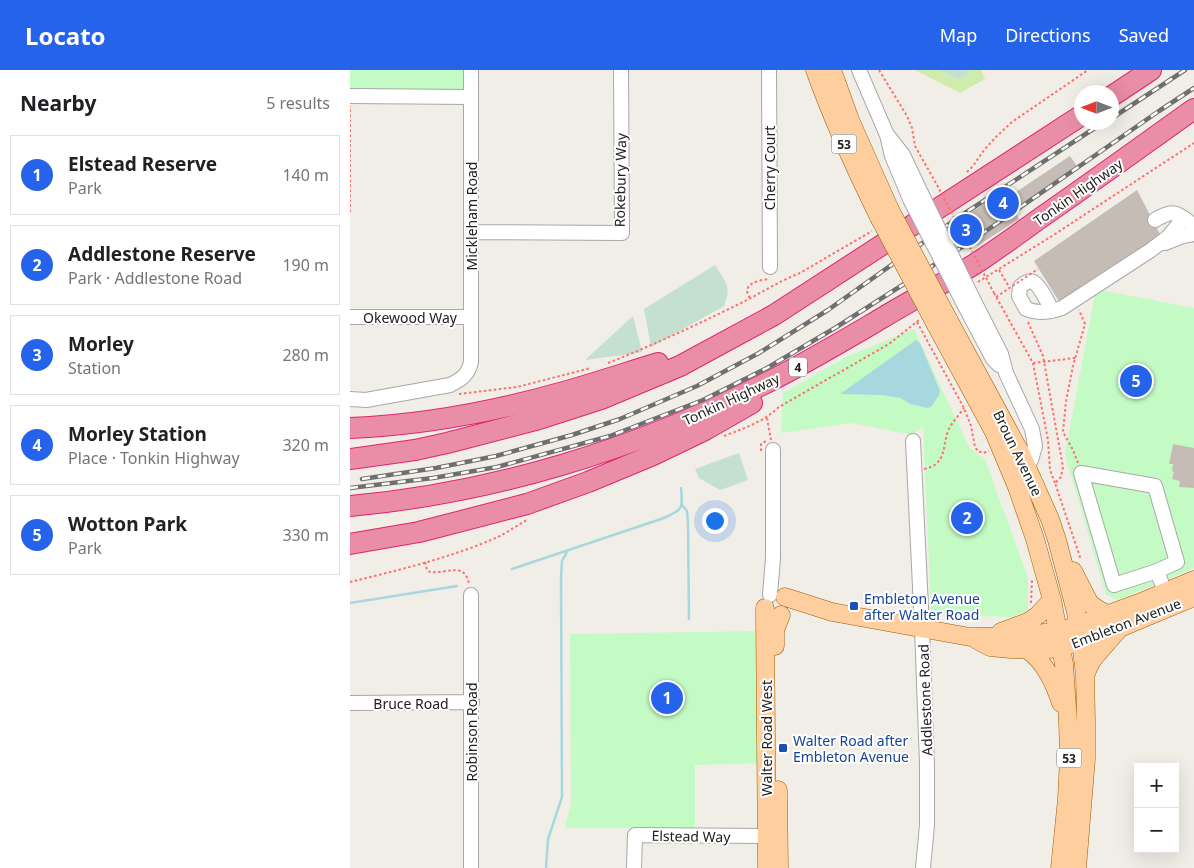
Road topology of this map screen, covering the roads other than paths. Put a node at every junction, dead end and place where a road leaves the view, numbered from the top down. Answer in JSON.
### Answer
{"nodes":[{"id":1,"x":472,"y":70,"type":"edge"},
{"id":2,"x":621,"y":70,"type":"edge"},
{"id":3,"x":769,"y":70,"type":"edge"},
{"id":4,"x":815,"y":70,"type":"edge"},
{"id":5,"x":832,"y":70,"type":"edge"},
{"id":6,"x":859,"y":70,"type":"edge"},
{"id":7,"x":1151,"y":70,"type":"edge"},
{"id":8,"x":1119,"y":91,"type":"edge"},
{"id":9,"x":350,"y":96,"type":"edge"},
{"id":10,"x":471,"y":97,"type":"junction"},
{"id":11,"x":1194,"y":109,"type":"edge"},
{"id":12,"x":1074,"y":120,"type":"edge"},
{"id":13,"x":884,"y":214,"type":"junction"},
{"id":14,"x":1156,"y":220,"type":"dead end"},
{"id":15,"x":1189,"y":223,"type":"edge"},
{"id":16,"x":471,"y":232,"type":"junction"},
{"id":17,"x":1194,"y":234,"type":"edge"},
{"id":18,"x":1151,"y":250,"type":"junction"},
{"id":19,"x":770,"y":267,"type":"road end"},
{"id":20,"x":1052,"y":311,"type":"dead end"},
{"id":21,"x":471,"y":316,"type":"junction"},
{"id":22,"x":350,"y":317,"type":"edge"},
{"id":23,"x":942,"y":322,"type":"junction"},
{"id":24,"x":849,"y":337,"type":"junction"},
{"id":25,"x":720,"y":345,"type":"junction"},
{"id":26,"x":350,"y":400,"type":"edge"},
{"id":27,"x":350,"y":428,"type":"edge"},
{"id":28,"x":913,"y":441,"type":"dead end"},
{"id":29,"x":773,"y":450,"type":"road end"},
{"id":30,"x":350,"y":459,"type":"edge"},
{"id":31,"x":1027,"y":467,"type":"junction"},
{"id":32,"x":1017,"y":486,"type":"junction"},
{"id":33,"x":350,"y":506,"type":"edge"},
{"id":34,"x":1057,"y":540,"type":"junction"},
{"id":35,"x":350,"y":544,"type":"edge"},
{"id":36,"x":1156,"y":571,"type":"junction"},
{"id":37,"x":1194,"y":580,"type":"edge"},
{"id":38,"x":1165,"y":592,"type":"junction"},
{"id":39,"x":471,"y":595,"type":"road end"},
{"id":40,"x":1194,"y":597,"type":"edge"},
{"id":41,"x":1052,"y":600,"type":"junction"},
{"id":42,"x":778,"y":603,"type":"junction"},
{"id":43,"x":1114,"y":621,"type":"junction"},
{"id":44,"x":922,"y":628,"type":"junction"},
{"id":45,"x":1080,"y":633,"type":"junction"},
{"id":46,"x":990,"y":636,"type":"junction"},
{"id":47,"x":970,"y":637,"type":"junction"},
{"id":48,"x":1060,"y":639,"type":"junction"},
{"id":49,"x":1028,"y":650,"type":"junction"},
{"id":50,"x":1085,"y":675,"type":"junction"},
{"id":51,"x":472,"y":702,"type":"junction"},
{"id":52,"x":350,"y":703,"type":"edge"},
{"id":53,"x":1068,"y":722,"type":"junction"},
{"id":54,"x":773,"y":836,"type":"junction"},
{"id":55,"x":471,"y":868,"type":"edge"},
{"id":56,"x":634,"y":868,"type":"edge"},
{"id":57,"x":767,"y":868,"type":"edge"},
{"id":58,"x":780,"y":868,"type":"edge"},
{"id":59,"x":923,"y":868,"type":"edge"},
{"id":60,"x":1060,"y":868,"type":"edge"},
{"id":61,"x":1077,"y":868,"type":"edge"}],
"edges":[{"from":1,"to":10,"type":"street","name":"Mickleham Road"},
{"from":2,"to":16,"type":"street","name":"Rokebury Way"},
{"from":3,"to":19,"type":"street","name":"Cherry Court"},
{"from":4,"to":13,"type":"main road","name":"Broun Avenue","number":"53"},
{"from":5,"to":13,"type":"main road","name":"Broun Avenue","number":"53"},
{"from":6,"to":31,"type":"street","bridge":true},
{"from":7,"to":8,"type":"highway"},
{"from":9,"to":10,"type":"street"},
{"from":10,"to":16,"type":"street","name":"Mickleham Road"},
{"from":11,"to":24,"type":"highway","name":"Tonkin Highway","number":"4"},
{"from":12,"to":25,"type":"highway"},
{"from":13,"to":23,"type":"main road","name":"Broun Avenue","number":"53","bridge":true},
{"from":14,"to":15,"type":"street"},
{"from":15,"to":18,"type":"street"},
{"from":16,"to":21,"type":"street","name":"Mickleham Road"},
{"from":17,"to":18,"type":"street"},
{"from":18,"to":20,"type":"street"},
{"from":21,"to":22,"type":"street","name":"Okewood Way"},
{"from":21,"to":26,"type":"street","name":"Mickleham Road"},
{"from":23,"to":31,"type":"main road","name":"Broun Avenue","number":"53"},
{"from":23,"to":32,"type":"main road","name":"Broun Avenue","number":"53"},
{"from":24,"to":33,"type":"highway","name":"Tonkin Highway","number":"4"},
{"from":24,"to":35,"type":"highway"},
{"from":25,"to":27,"type":"highway"},
{"from":25,"to":30,"type":"highway"},
{"from":28,"to":44,"type":"street","name":"Addlestone Road"},
{"from":29,"to":42,"type":"street","name":"Walter Road West"},
{"from":31,"to":32,"type":"street"},
{"from":31,"to":34,"type":"main road","name":"Broun Avenue","number":"53"},
{"from":32,"to":41,"type":"main road","name":"Broun Avenue","number":"53"},
{"from":34,"to":43,"type":"main road"},
{"from":34,"to":45,"type":"main road","name":"Broun Avenue","number":"53"},
{"from":36,"to":36,"type":"street"},
{"from":36,"to":38,"type":"street"},
{"from":37,"to":38,"type":"main road","name":"Embleton Avenue"},
{"from":38,"to":43,"type":"main road","name":"Embleton Avenue"},
{"from":39,"to":51,"type":"street","name":"Robinson Road"},
{"from":40,"to":43,"type":"main road","name":"Embleton Avenue"},
{"from":41,"to":46,"type":"main road"},
{"from":41,"to":48,"type":"main road","name":"Broun Avenue","number":"53"},
{"from":42,"to":44,"type":"main road","name":"Embleton Avenue"},
{"from":42,"to":54,"type":"main road","name":"Walter Road West"},
{"from":43,"to":45,"type":"main road","name":"Embleton Avenue"},
{"from":43,"to":50,"type":"main road"},
{"from":44,"to":47,"type":"main road","name":"Embleton Avenue"},
{"from":44,"to":59,"type":"street","name":"Addlestone Road"},
{"from":45,"to":48,"type":"main road","name":"Embleton Avenue"},
{"from":45,"to":50,"type":"main road","name":"Broun Avenue","number":"53"},
{"from":46,"to":47,"type":"main road","name":"Embleton Avenue"},
{"from":46,"to":48,"type":"main road","name":"Embleton Avenue"},
{"from":47,"to":49,"type":"main road","name":"Embleton Avenue"},
{"from":48,"to":49,"type":"main road","name":"Embleton Avenue"},
{"from":48,"to":53,"type":"main road","name":"Broun Avenue","number":"53"},
{"from":49,"to":53,"type":"main road"},
{"from":50,"to":61,"type":"main road","name":"Broun Avenue","number":"53"},
{"from":51,"to":52,"type":"street","name":"Bruce Road"},
{"from":51,"to":55,"type":"street","name":"Robinson Road"},
{"from":53,"to":60,"type":"main road","name":"Broun Avenue","number":"53"},
{"from":54,"to":56,"type":"street","name":"Elstead Way"},
{"from":54,"to":57,"type":"main road","name":"Walter Road West"},
{"from":54,"to":58,"type":"main road","name":"Walter Road West"}]}
